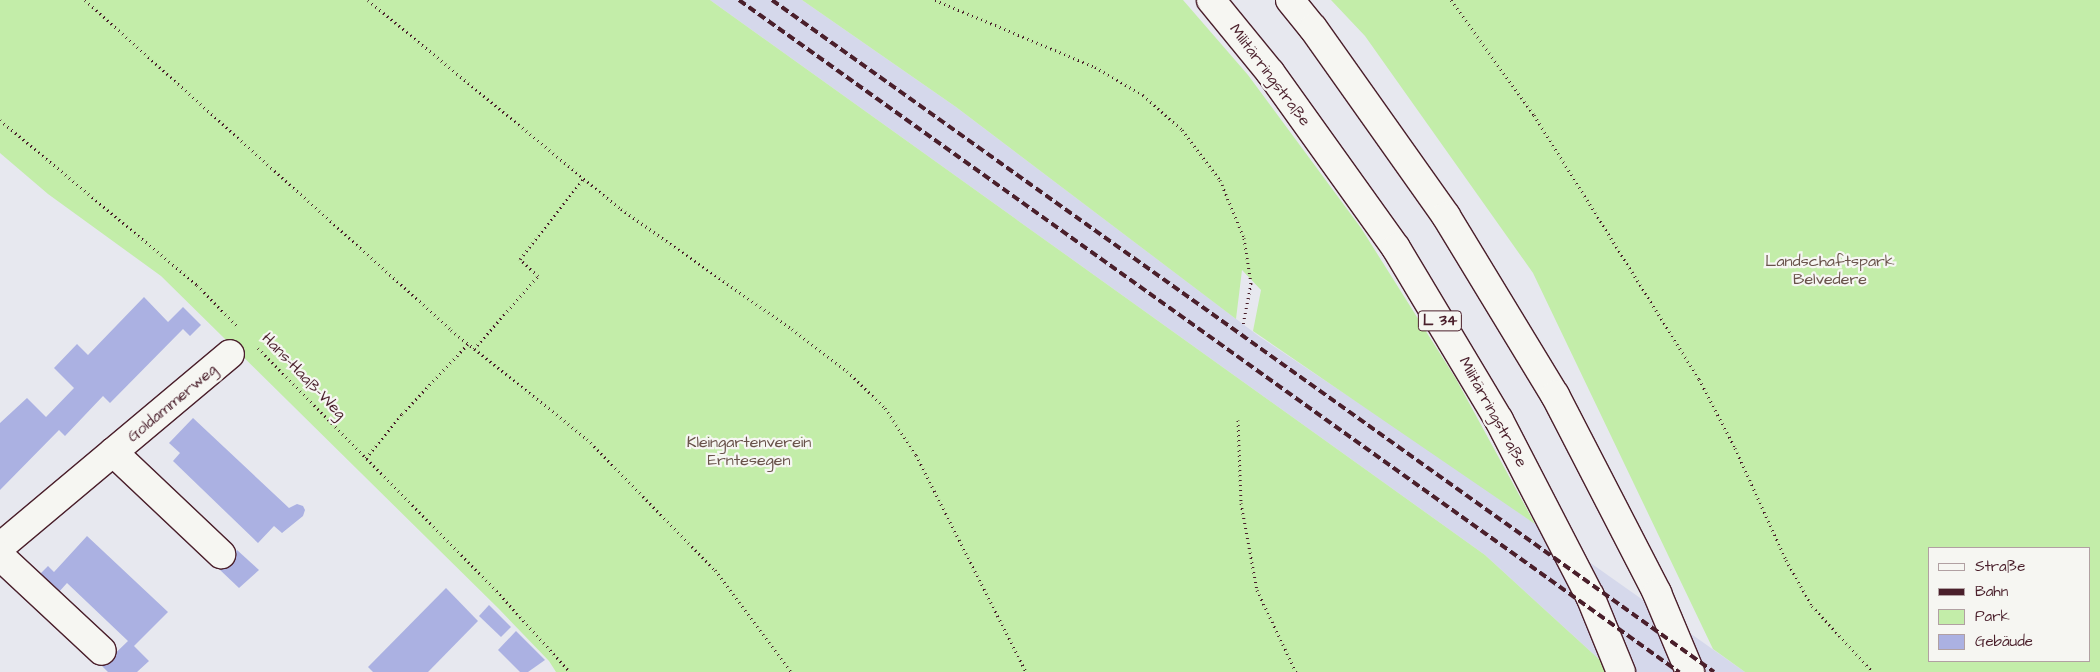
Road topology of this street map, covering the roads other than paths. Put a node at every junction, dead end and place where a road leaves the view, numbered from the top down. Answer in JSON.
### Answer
{"nodes":[{"id":1,"x":1211,"y":0,"type":"edge"},
{"id":2,"x":1290,"y":0,"type":"edge"},
{"id":3,"x":236,"y":343,"type":"road end"},
{"id":4,"x":113,"y":452,"type":"junction"},
{"id":5,"x":0,"y":547,"type":"edge"},
{"id":6,"x":221,"y":554,"type":"dead end"},
{"id":7,"x":0,"y":556,"type":"edge"},
{"id":8,"x":102,"y":651,"type":"dead end"},
{"id":9,"x":1621,"y":672,"type":"edge"},
{"id":10,"x":1690,"y":672,"type":"edge"}],
"edges":[{"from":1,"to":9,"type":"main road","name":"Militärringstraße","number":"L 34"},
{"from":2,"to":10,"type":"main road"},
{"from":3,"to":4,"type":"main road","name":"Goldammerweg"},
{"from":4,"to":5,"type":"main road","name":"Goldammerweg"},
{"from":4,"to":6,"type":"main road","name":"Goldammerweg"},
{"from":7,"to":8,"type":"main road"}]}
